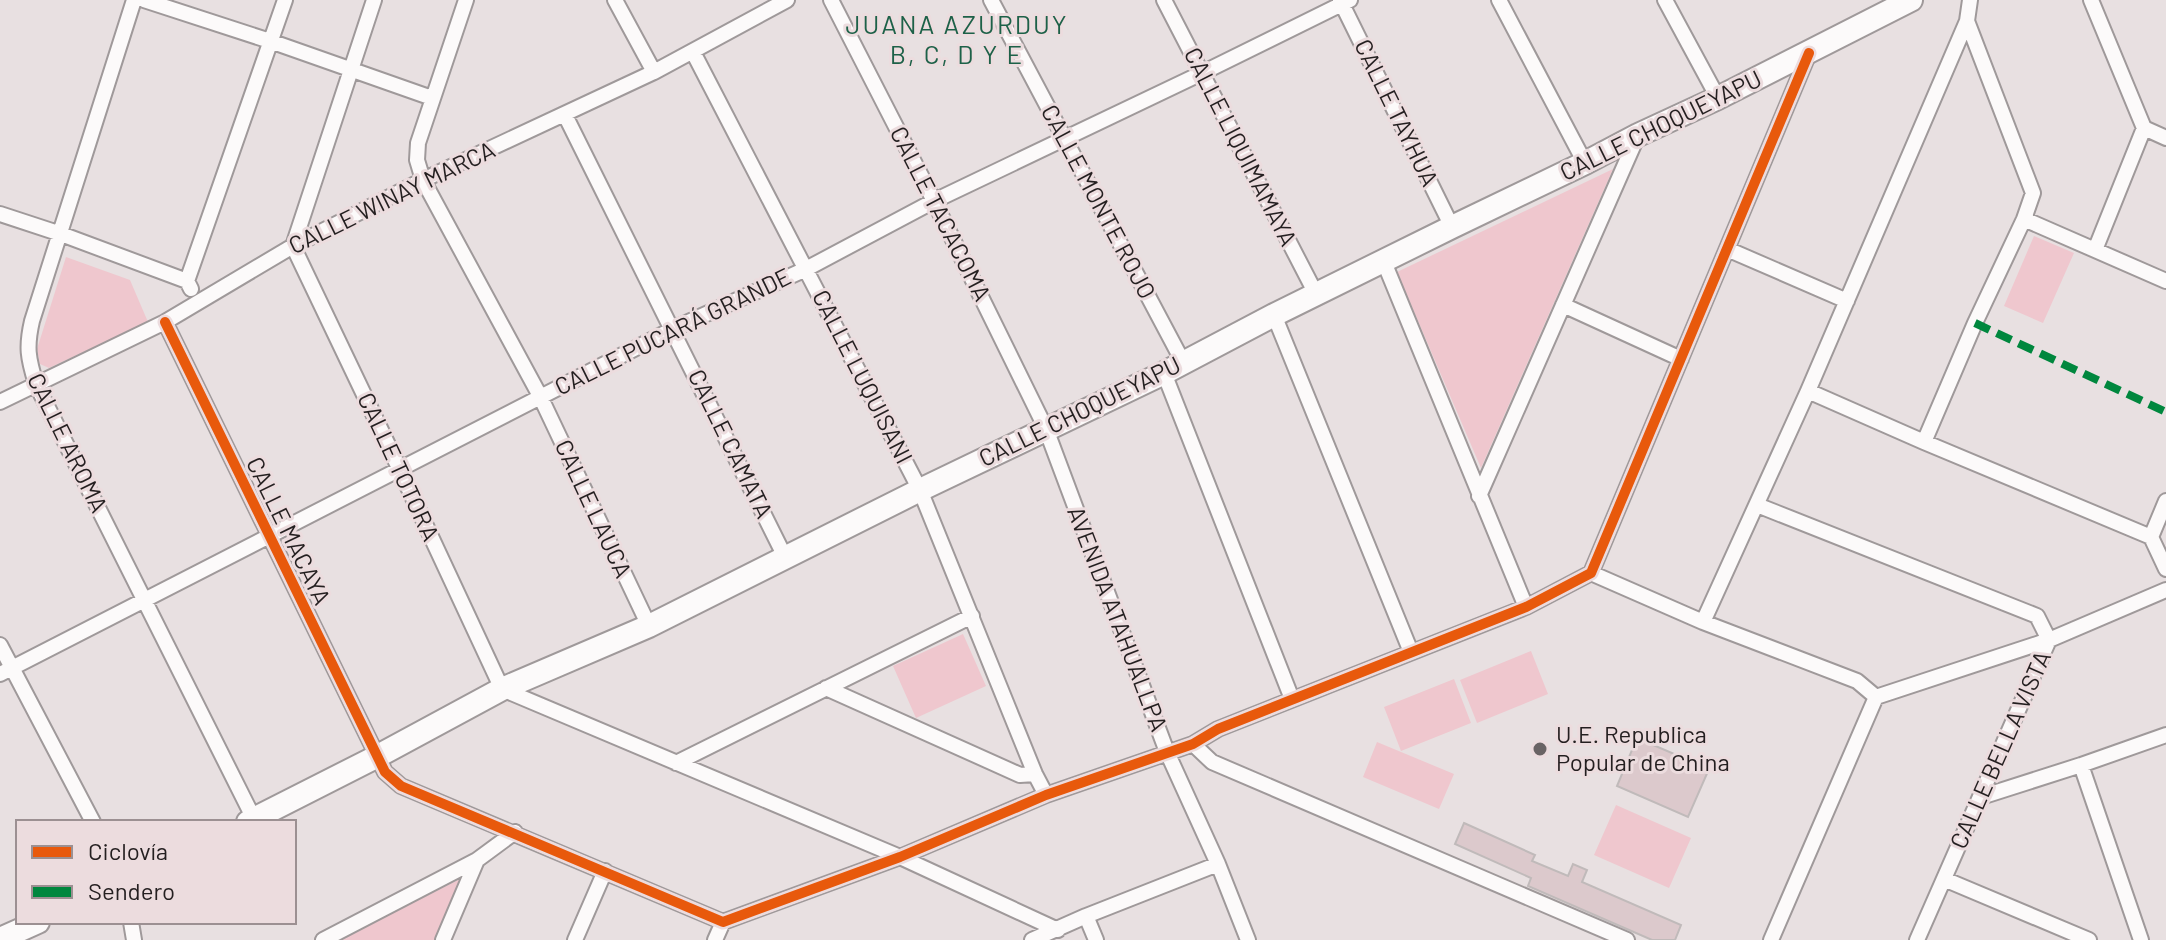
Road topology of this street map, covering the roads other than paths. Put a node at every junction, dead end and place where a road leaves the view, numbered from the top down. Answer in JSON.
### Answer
{"nodes":[{"id":1,"x":134,"y":0,"type":"edge"},
{"id":2,"x":144,"y":0,"type":"edge"},
{"id":3,"x":285,"y":0,"type":"edge"},
{"id":4,"x":374,"y":0,"type":"edge"},
{"id":5,"x":466,"y":0,"type":"edge"},
{"id":6,"x":615,"y":0,"type":"edge"},
{"id":7,"x":787,"y":0,"type":"edge"},
{"id":8,"x":831,"y":0,"type":"edge"},
{"id":9,"x":991,"y":0,"type":"edge"},
{"id":10,"x":1164,"y":0,"type":"edge"},
{"id":11,"x":1499,"y":0,"type":"edge"},
{"id":12,"x":1911,"y":0,"type":"edge"},
{"id":13,"x":1970,"y":0,"type":"edge"},
{"id":14,"x":2091,"y":0,"type":"edge"},
{"id":15,"x":1344,"y":1,"type":"edge"},
{"id":16,"x":1670,"y":2,"type":"edge"},
{"id":17,"x":1967,"y":21,"type":"junction"},
{"id":18,"x":270,"y":41,"type":"junction"},
{"id":19,"x":693,"y":52,"type":"junction"},
{"id":20,"x":1809,"y":53,"type":"junction"},
{"id":21,"x":352,"y":70,"type":"junction"},
{"id":22,"x":654,"y":72,"type":"junction"},
{"id":23,"x":1202,"y":73,"type":"junction"},
{"id":24,"x":432,"y":98,"type":"junction"},
{"id":25,"x":1718,"y":98,"type":"junction"},
{"id":26,"x":565,"y":115,"type":"junction"},
{"id":27,"x":2144,"y":128,"type":"junction"},
{"id":28,"x":1638,"y":135,"type":"junction"},
{"id":29,"x":2166,"y":138,"type":"edge"},
{"id":30,"x":1064,"y":139,"type":"junction"},
{"id":31,"x":1585,"y":163,"type":"junction"},
{"id":32,"x":423,"y":180,"type":"junction"},
{"id":33,"x":934,"y":201,"type":"junction"},
{"id":34,"x":0,"y":214,"type":"edge"},
{"id":35,"x":2024,"y":219,"type":"junction"},
{"id":36,"x":1452,"y":227,"type":"junction"},
{"id":37,"x":61,"y":234,"type":"junction"},
{"id":38,"x":293,"y":246,"type":"junction"},
{"id":39,"x":1727,"y":249,"type":"junction"},
{"id":40,"x":2095,"y":250,"type":"junction"},
{"id":41,"x":1384,"y":262,"type":"junction"},
{"id":42,"x":806,"y":269,"type":"junction"},
{"id":43,"x":187,"y":281,"type":"junction"},
{"id":44,"x":2166,"y":281,"type":"edge"},
{"id":45,"x":1316,"y":294,"type":"junction"},
{"id":46,"x":1847,"y":301,"type":"junction"},
{"id":47,"x":197,"y":302,"type":"junction"},
{"id":48,"x":1563,"y":305,"type":"junction"},
{"id":49,"x":1274,"y":315,"type":"junction"},
{"id":50,"x":165,"y":322,"type":"junction"},
{"id":51,"x":673,"y":329,"type":"junction"},
{"id":52,"x":1681,"y":359,"type":"junction"},
{"id":53,"x":1174,"y":367,"type":"junction"},
{"id":54,"x":36,"y":384,"type":"junction"},
{"id":55,"x":1808,"y":391,"type":"junction"},
{"id":56,"x":540,"y":396,"type":"junction"},
{"id":57,"x":0,"y":402,"type":"edge"},
{"id":58,"x":1046,"y":429,"type":"junction"},
{"id":59,"x":1924,"y":442,"type":"junction"},
{"id":60,"x":400,"y":470,"type":"junction"},
{"id":61,"x":920,"y":490,"type":"junction"},
{"id":62,"x":1479,"y":496,"type":"junction"},
{"id":63,"x":2166,"y":501,"type":"edge"},
{"id":64,"x":1757,"y":505,"type":"junction"},
{"id":65,"x":269,"y":537,"type":"junction"},
{"id":66,"x":2151,"y":537,"type":"junction"},
{"id":67,"x":786,"y":559,"type":"junction"},
{"id":68,"x":2166,"y":569,"type":"edge"},
{"id":69,"x":1591,"y":573,"type":"junction"},
{"id":70,"x":2166,"y":590,"type":"edge"},
{"id":71,"x":144,"y":600,"type":"junction"},
{"id":72,"x":1526,"y":607,"type":"junction"},
{"id":73,"x":972,"y":616,"type":"junction"},
{"id":74,"x":1703,"y":622,"type":"junction"},
{"id":75,"x":649,"y":626,"type":"junction"},
{"id":76,"x":2049,"y":640,"type":"junction"},
{"id":77,"x":0,"y":645,"type":"edge"},
{"id":78,"x":1411,"y":652,"type":"junction"},
{"id":79,"x":6,"y":672,"type":"edge"},
{"id":80,"x":826,"y":688,"type":"junction"},
{"id":81,"x":502,"y":689,"type":"junction"},
{"id":82,"x":1876,"y":697,"type":"junction"},
{"id":83,"x":1292,"y":699,"type":"junction"},
{"id":84,"x":2166,"y":735,"type":"edge"},
{"id":85,"x":1193,"y":744,"type":"junction"},
{"id":86,"x":1167,"y":752,"type":"junction"},
{"id":87,"x":378,"y":756,"type":"junction"},
{"id":88,"x":676,"y":763,"type":"junction"},
{"id":89,"x":2081,"y":765,"type":"junction"},
{"id":90,"x":1035,"y":774,"type":"junction"},
{"id":91,"x":1046,"y":795,"type":"junction"},
{"id":92,"x":1981,"y":797,"type":"junction"},
{"id":93,"x":92,"y":820,"type":"edge"},
{"id":94,"x":251,"y":820,"type":"edge"},
{"id":95,"x":515,"y":832,"type":"junction"},
{"id":96,"x":900,"y":857,"type":"junction"},
{"id":97,"x":477,"y":860,"type":"junction"},
{"id":98,"x":1218,"y":864,"type":"junction"},
{"id":99,"x":605,"y":871,"type":"junction"},
{"id":100,"x":1944,"y":879,"type":"junction"},
{"id":101,"x":1086,"y":916,"type":"junction"},
{"id":102,"x":723,"y":922,"type":"junction"},
{"id":103,"x":34,"y":924,"type":"edge"},
{"id":104,"x":1058,"y":930,"type":"junction"},
{"id":105,"x":0,"y":939,"type":"edge"},
{"id":106,"x":1773,"y":939,"type":"edge"},
{"id":107,"x":323,"y":940,"type":"edge"},
{"id":108,"x":443,"y":940,"type":"edge"},
{"id":109,"x":575,"y":940,"type":"edge"},
{"id":110,"x":715,"y":940,"type":"edge"},
{"id":111,"x":1032,"y":940,"type":"edge"},
{"id":112,"x":1096,"y":940,"type":"edge"},
{"id":113,"x":1248,"y":940,"type":"edge"},
{"id":114,"x":1627,"y":940,"type":"edge"},
{"id":115,"x":1917,"y":940,"type":"edge"},
{"id":116,"x":2089,"y":940,"type":"edge"},
{"id":117,"x":2141,"y":940,"type":"edge"}],
"edges":[{"from":1,"to":37,"type":"street","name":"CALLE AROMA"},
{"from":2,"to":18,"type":"street"},
{"from":3,"to":18,"type":"street"},
{"from":4,"to":21,"type":"street"},
{"from":5,"to":24,"type":"street"},
{"from":6,"to":22,"type":"street"},
{"from":7,"to":19,"type":"street","name":"CALLE WINAY MARCA"},
{"from":8,"to":33,"type":"street","name":"CALLE TACACOMA"},
{"from":9,"to":30,"type":"street","name":"CALLE MONTE ROJO"},
{"from":10,"to":23,"type":"street","name":"CALLE LIQUIMAMAYA"},
{"from":11,"to":31,"type":"street"},
{"from":12,"to":20,"type":"street","name":"CALLE CHOQUEYAPU"},
{"from":13,"to":17,"type":"street"},
{"from":14,"to":27,"type":"street"},
{"from":15,"to":23,"type":"street","name":"CALLE PUCARÁ GRANDE"},
{"from":15,"to":36,"type":"street","name":"CALLE TAYHUA"},
{"from":16,"to":25,"type":"street"},
{"from":17,"to":35,"type":"street"},
{"from":17,"to":46,"type":"street"},
{"from":18,"to":21,"type":"street"},
{"from":18,"to":43,"type":"street"},
{"from":19,"to":22,"type":"street","name":"CALLE WINAY MARCA"},
{"from":19,"to":42,"type":"street","name":"CALLE LUQUISANI"},
{"from":20,"to":25,"type":"street","name":"CALLE CHOQUEYAPU"},
{"from":20,"to":39,"type":"street"},
{"from":21,"to":24,"type":"street"},
{"from":21,"to":38,"type":"street"},
{"from":22,"to":26,"type":"street","name":"CALLE WINAY MARCA"},
{"from":23,"to":30,"type":"street","name":"CALLE PUCARÁ GRANDE"},
{"from":23,"to":45,"type":"street","name":"CALLE LIQUIMAMAYA"},
{"from":24,"to":32,"type":"street"},
{"from":25,"to":28,"type":"street","name":"CALLE CHOQUEYAPU"},
{"from":26,"to":32,"type":"street","name":"CALLE WINAY MARCA"},
{"from":26,"to":51,"type":"street","name":"CALLE CAMATA"},
{"from":27,"to":29,"type":"street"},
{"from":27,"to":40,"type":"street"},
{"from":28,"to":31,"type":"street","name":"CALLE CHOQUEYAPU"},
{"from":28,"to":48,"type":"street"},
{"from":30,"to":33,"type":"street","name":"CALLE PUCARÁ GRANDE"},
{"from":30,"to":53,"type":"street","name":"CALLE MONTE ROJO"},
{"from":31,"to":36,"type":"street","name":"CALLE CHOQUEYAPU"},
{"from":32,"to":38,"type":"street","name":"CALLE WINAY MARCA"},
{"from":32,"to":56,"type":"street","name":"CALLE LAUCA"},
{"from":33,"to":42,"type":"street","name":"CALLE PUCARÁ GRANDE"},
{"from":33,"to":58,"type":"street","name":"CALLE TACACOMA"},
{"from":34,"to":37,"type":"street"},
{"from":35,"to":40,"type":"street"},
{"from":35,"to":59,"type":"street"},
{"from":36,"to":41,"type":"street","name":"CALLE CHOQUEYAPU"},
{"from":37,"to":43,"type":"street"},
{"from":37,"to":54,"type":"street","name":"CALLE AROMA"},
{"from":38,"to":47,"type":"street","name":"CALLE WINAY MARCA"},
{"from":38,"to":60,"type":"street","name":"CALLE TOTORA"},
{"from":39,"to":46,"type":"street"},
{"from":39,"to":52,"type":"street"},
{"from":40,"to":44,"type":"street"},
{"from":41,"to":45,"type":"street","name":"CALLE CHOQUEYAPU"},
{"from":41,"to":62,"type":"street"},
{"from":42,"to":51,"type":"street","name":"CALLE PUCARÁ GRANDE"},
{"from":42,"to":61,"type":"street","name":"CALLE LUQUISANI"},
{"from":43,"to":47,"type":"street"},
{"from":45,"to":49,"type":"street","name":"CALLE CHOQUEYAPU"},
{"from":46,"to":55,"type":"street"},
{"from":47,"to":50,"type":"street","name":"CALLE WINAY MARCA"},
{"from":48,"to":52,"type":"street"},
{"from":48,"to":62,"type":"street"},
{"from":49,"to":53,"type":"street","name":"CALLE CHOQUEYAPU"},
{"from":49,"to":78,"type":"street"},
{"from":50,"to":54,"type":"street","name":"CALLE WINAY MARCA"},
{"from":50,"to":65,"type":"street","name":"CALLE MACAYA"},
{"from":51,"to":56,"type":"street","name":"CALLE PUCARÁ GRANDE"},
{"from":51,"to":67,"type":"street","name":"CALLE CAMATA"},
{"from":52,"to":69,"type":"street"},
{"from":53,"to":58,"type":"street","name":"CALLE CHOQUEYAPU"},
{"from":53,"to":83,"type":"street","name":"CALLE MONTE ROJO"},
{"from":54,"to":57,"type":"street","name":"CALLE WINAY MARCA"},
{"from":54,"to":71,"type":"street","name":"CALLE AROMA"},
{"from":55,"to":59,"type":"street"},
{"from":55,"to":64,"type":"street"},
{"from":56,"to":60,"type":"street","name":"CALLE PUCARÁ GRANDE"},
{"from":56,"to":75,"type":"street","name":"CALLE LAUCA"},
{"from":58,"to":61,"type":"street","name":"CALLE CHOQUEYAPU"},
{"from":58,"to":86,"type":"street","name":"AVENIDA ATAHUALLPA"},
{"from":59,"to":66,"type":"street"},
{"from":60,"to":65,"type":"street","name":"CALLE PUCARÁ GRANDE"},
{"from":60,"to":81,"type":"street","name":"CALLE TOTORA"},
{"from":61,"to":67,"type":"street","name":"CALLE CHOQUEYAPU"},
{"from":61,"to":73,"type":"street","name":"CALLE LUQUISANI"},
{"from":62,"to":72,"type":"street"},
{"from":63,"to":66,"type":"street"},
{"from":64,"to":74,"type":"street"},
{"from":64,"to":76,"type":"street","name":"CALLE BELLA VISTA"},
{"from":65,"to":71,"type":"street","name":"CALLE PUCARÁ GRANDE"},
{"from":65,"to":87,"type":"street","name":"CALLE MACAYA"},
{"from":66,"to":68,"type":"street"},
{"from":67,"to":75,"type":"street","name":"CALLE CHOQUEYAPU"},
{"from":69,"to":72,"type":"street"},
{"from":69,"to":74,"type":"street"},
{"from":70,"to":76,"type":"street"},
{"from":71,"to":79,"type":"street","name":"CALLE PUCARÁ GRANDE"},
{"from":71,"to":94,"type":"street","name":"CALLE AROMA"},
{"from":72,"to":78,"type":"street"},
{"from":73,"to":80,"type":"street"},
{"from":73,"to":90,"type":"street","name":"CALLE LUQUISANI"},
{"from":74,"to":82,"type":"street"},
{"from":75,"to":81,"type":"street","name":"CALLE CHOQUEYAPU"},
{"from":76,"to":82,"type":"street"},
{"from":76,"to":92,"type":"street","name":"CALLE BELLA VISTA"},
{"from":77,"to":79,"type":"street"},
{"from":78,"to":83,"type":"street"},
{"from":79,"to":93,"type":"street"},
{"from":80,"to":88,"type":"street"},
{"from":80,"to":90,"type":"street"},
{"from":81,"to":87,"type":"street","name":"CALLE CHOQUEYAPU"},
{"from":81,"to":88,"type":"street"},
{"from":82,"to":106,"type":"street"},
{"from":83,"to":85,"type":"street"},
{"from":84,"to":89,"type":"street"},
{"from":85,"to":86,"type":"street"},
{"from":85,"to":114,"type":"street"},
{"from":86,"to":91,"type":"street"},
{"from":86,"to":98,"type":"street","name":"AVENIDA ATAHUALLPA"},
{"from":87,"to":94,"type":"street","name":"CALLE CHOQUEYAPU"},
{"from":87,"to":95,"type":"street","name":"CALLE MACAYA"},
{"from":88,"to":96,"type":"street"},
{"from":89,"to":92,"type":"street"},
{"from":89,"to":117,"type":"street"},
{"from":90,"to":91,"type":"street","name":"CALLE LUQUISANI"},
{"from":91,"to":96,"type":"street"},
{"from":92,"to":100,"type":"street","name":"CALLE BELLA VISTA"},
{"from":95,"to":97,"type":"street"},
{"from":95,"to":99,"type":"street","name":"CALLE MACAYA"},
{"from":96,"to":102,"type":"street"},
{"from":96,"to":104,"type":"street"},
{"from":97,"to":107,"type":"street"},
{"from":97,"to":108,"type":"street"},
{"from":98,"to":101,"type":"street"},
{"from":98,"to":113,"type":"street","name":"AVENIDA ATAHUALLPA"},
{"from":99,"to":102,"type":"street","name":"CALLE MACAYA"},
{"from":99,"to":109,"type":"street"},
{"from":100,"to":115,"type":"street","name":"CALLE BELLA VISTA"},
{"from":100,"to":116,"type":"street"},
{"from":101,"to":104,"type":"street"},
{"from":101,"to":112,"type":"street"},
{"from":102,"to":110,"type":"street"},
{"from":103,"to":105,"type":"street"},
{"from":104,"to":111,"type":"street"}]}
